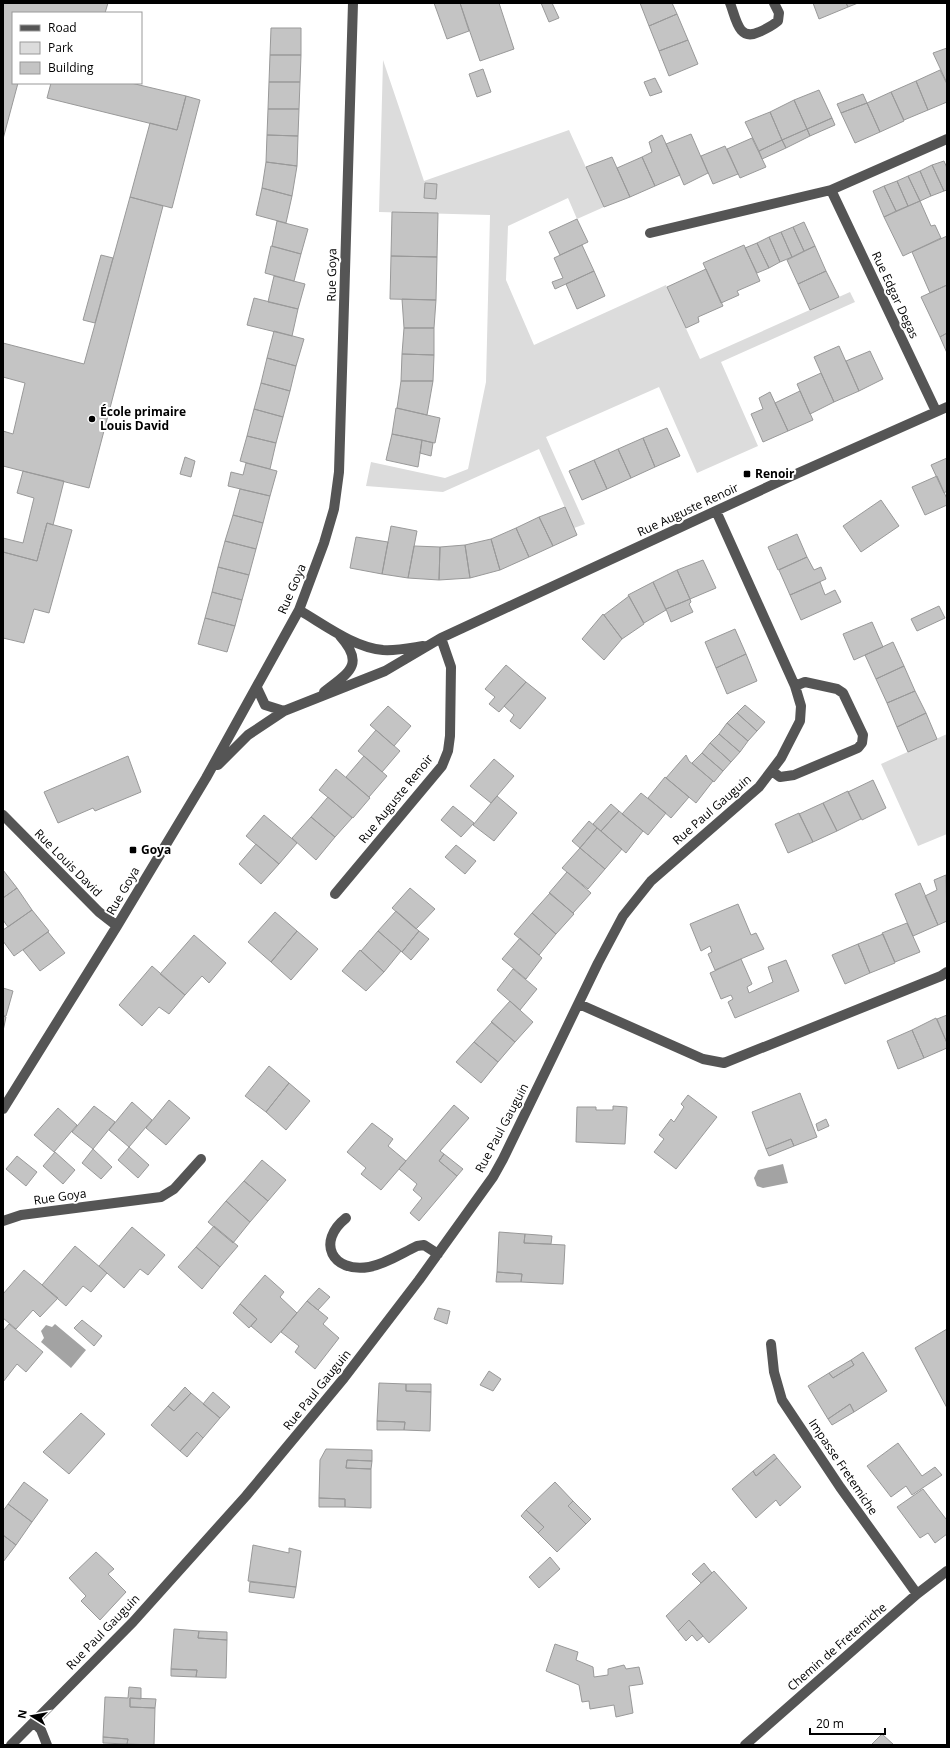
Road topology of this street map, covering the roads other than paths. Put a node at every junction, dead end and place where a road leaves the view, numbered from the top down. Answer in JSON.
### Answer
{"nodes":[{"id":1,"x":353,"y":3,"type":"edge"},
{"id":2,"x":730,"y":3,"type":"edge"},
{"id":3,"x":774,"y":3,"type":"edge"},
{"id":4,"x":947,"y":139,"type":"edge"},
{"id":5,"x":831,"y":190,"type":"junction"},
{"id":6,"x":650,"y":233,"type":"dead end"},
{"id":7,"x":947,"y":407,"type":"edge"},
{"id":8,"x":936,"y":411,"type":"junction"},
{"id":9,"x":716,"y":511,"type":"junction"},
{"id":10,"x":299,"y":610,"type":"junction"},
{"id":11,"x":336,"y":631,"type":"junction"},
{"id":12,"x":441,"y":638,"type":"junction"},
{"id":13,"x":427,"y":645,"type":"junction"},
{"id":14,"x":795,"y":686,"type":"junction"},
{"id":15,"x":256,"y":688,"type":"junction"},
{"id":16,"x":312,"y":700,"type":"junction"},
{"id":17,"x":284,"y":711,"type":"junction"},
{"id":18,"x":772,"y":771,"type":"junction"},
{"id":19,"x":206,"y":778,"type":"junction"},
{"id":20,"x":3,"y":815,"type":"edge"},
{"id":21,"x":335,"y":894,"type":"dead end"},
{"id":22,"x":117,"y":926,"type":"junction"},
{"id":23,"x":947,"y":972,"type":"edge"},
{"id":24,"x":579,"y":1004,"type":"junction"},
{"id":25,"x":3,"y":1109,"type":"edge"},
{"id":26,"x":201,"y":1159,"type":"dead end"},
{"id":27,"x":346,"y":1218,"type":"dead end"},
{"id":28,"x":3,"y":1221,"type":"edge"},
{"id":29,"x":438,"y":1254,"type":"junction"},
{"id":30,"x":771,"y":1344,"type":"dead end"},
{"id":31,"x":947,"y":1571,"type":"edge"},
{"id":32,"x":917,"y":1594,"type":"junction"},
{"id":33,"x":34,"y":1722,"type":"junction"},
{"id":34,"x":11,"y":1745,"type":"edge"},
{"id":35,"x":46,"y":1745,"type":"edge"},
{"id":36,"x":746,"y":1745,"type":"edge"}],
"edges":[{"from":1,"to":10,"type":"street","name":"Rue Goya"},
{"from":2,"to":3,"type":"street"},
{"from":4,"to":5,"type":"street"},
{"from":5,"to":6,"type":"street"},
{"from":5,"to":8,"type":"street","name":"Rue Edgar Degas"},
{"from":7,"to":8,"type":"street","name":"Rue Auguste Renoir"},
{"from":8,"to":9,"type":"street","name":"Rue Auguste Renoir"},
{"from":9,"to":12,"type":"street","name":"Rue Auguste Renoir"},
{"from":9,"to":14,"type":"street","name":"Rue Paul Gauguin"},
{"from":10,"to":11,"type":"street"},
{"from":10,"to":15,"type":"street","name":"Rue Goya"},
{"from":11,"to":13,"type":"street"},
{"from":11,"to":16,"type":"street"},
{"from":12,"to":13,"type":"street","name":"Rue Auguste Renoir"},
{"from":12,"to":21,"type":"street","name":"Rue Auguste Renoir"},
{"from":13,"to":16,"type":"street","name":"Rue Auguste Renoir"},
{"from":14,"to":18,"type":"street","name":"Rue Paul Gauguin"},
{"from":14,"to":18,"type":"street"},
{"from":15,"to":17,"type":"street"},
{"from":15,"to":19,"type":"street","name":"Rue Goya"},
{"from":16,"to":17,"type":"street","name":"Rue Auguste Renoir"},
{"from":17,"to":19,"type":"street","name":"Rue Auguste Renoir"},
{"from":18,"to":24,"type":"street","name":"Rue Paul Gauguin"},
{"from":19,"to":22,"type":"street","name":"Rue Goya"},
{"from":20,"to":22,"type":"street","name":"Rue Louis David"},
{"from":22,"to":25,"type":"street","name":"Rue Goya"},
{"from":23,"to":24,"type":"street"},
{"from":24,"to":29,"type":"street","name":"Rue Paul Gauguin"},
{"from":26,"to":28,"type":"street","name":"Rue Goya"},
{"from":27,"to":29,"type":"street"},
{"from":29,"to":33,"type":"street","name":"Rue Paul Gauguin"},
{"from":30,"to":32,"type":"street","name":"Impasse Fretemiche"},
{"from":31,"to":32,"type":"street","name":"Chemin de Fretemiche"},
{"from":32,"to":36,"type":"street","name":"Chemin de Fretemiche"},
{"from":33,"to":34,"type":"street","name":"Rue Paul Gauguin"},
{"from":33,"to":35,"type":"street"}]}
